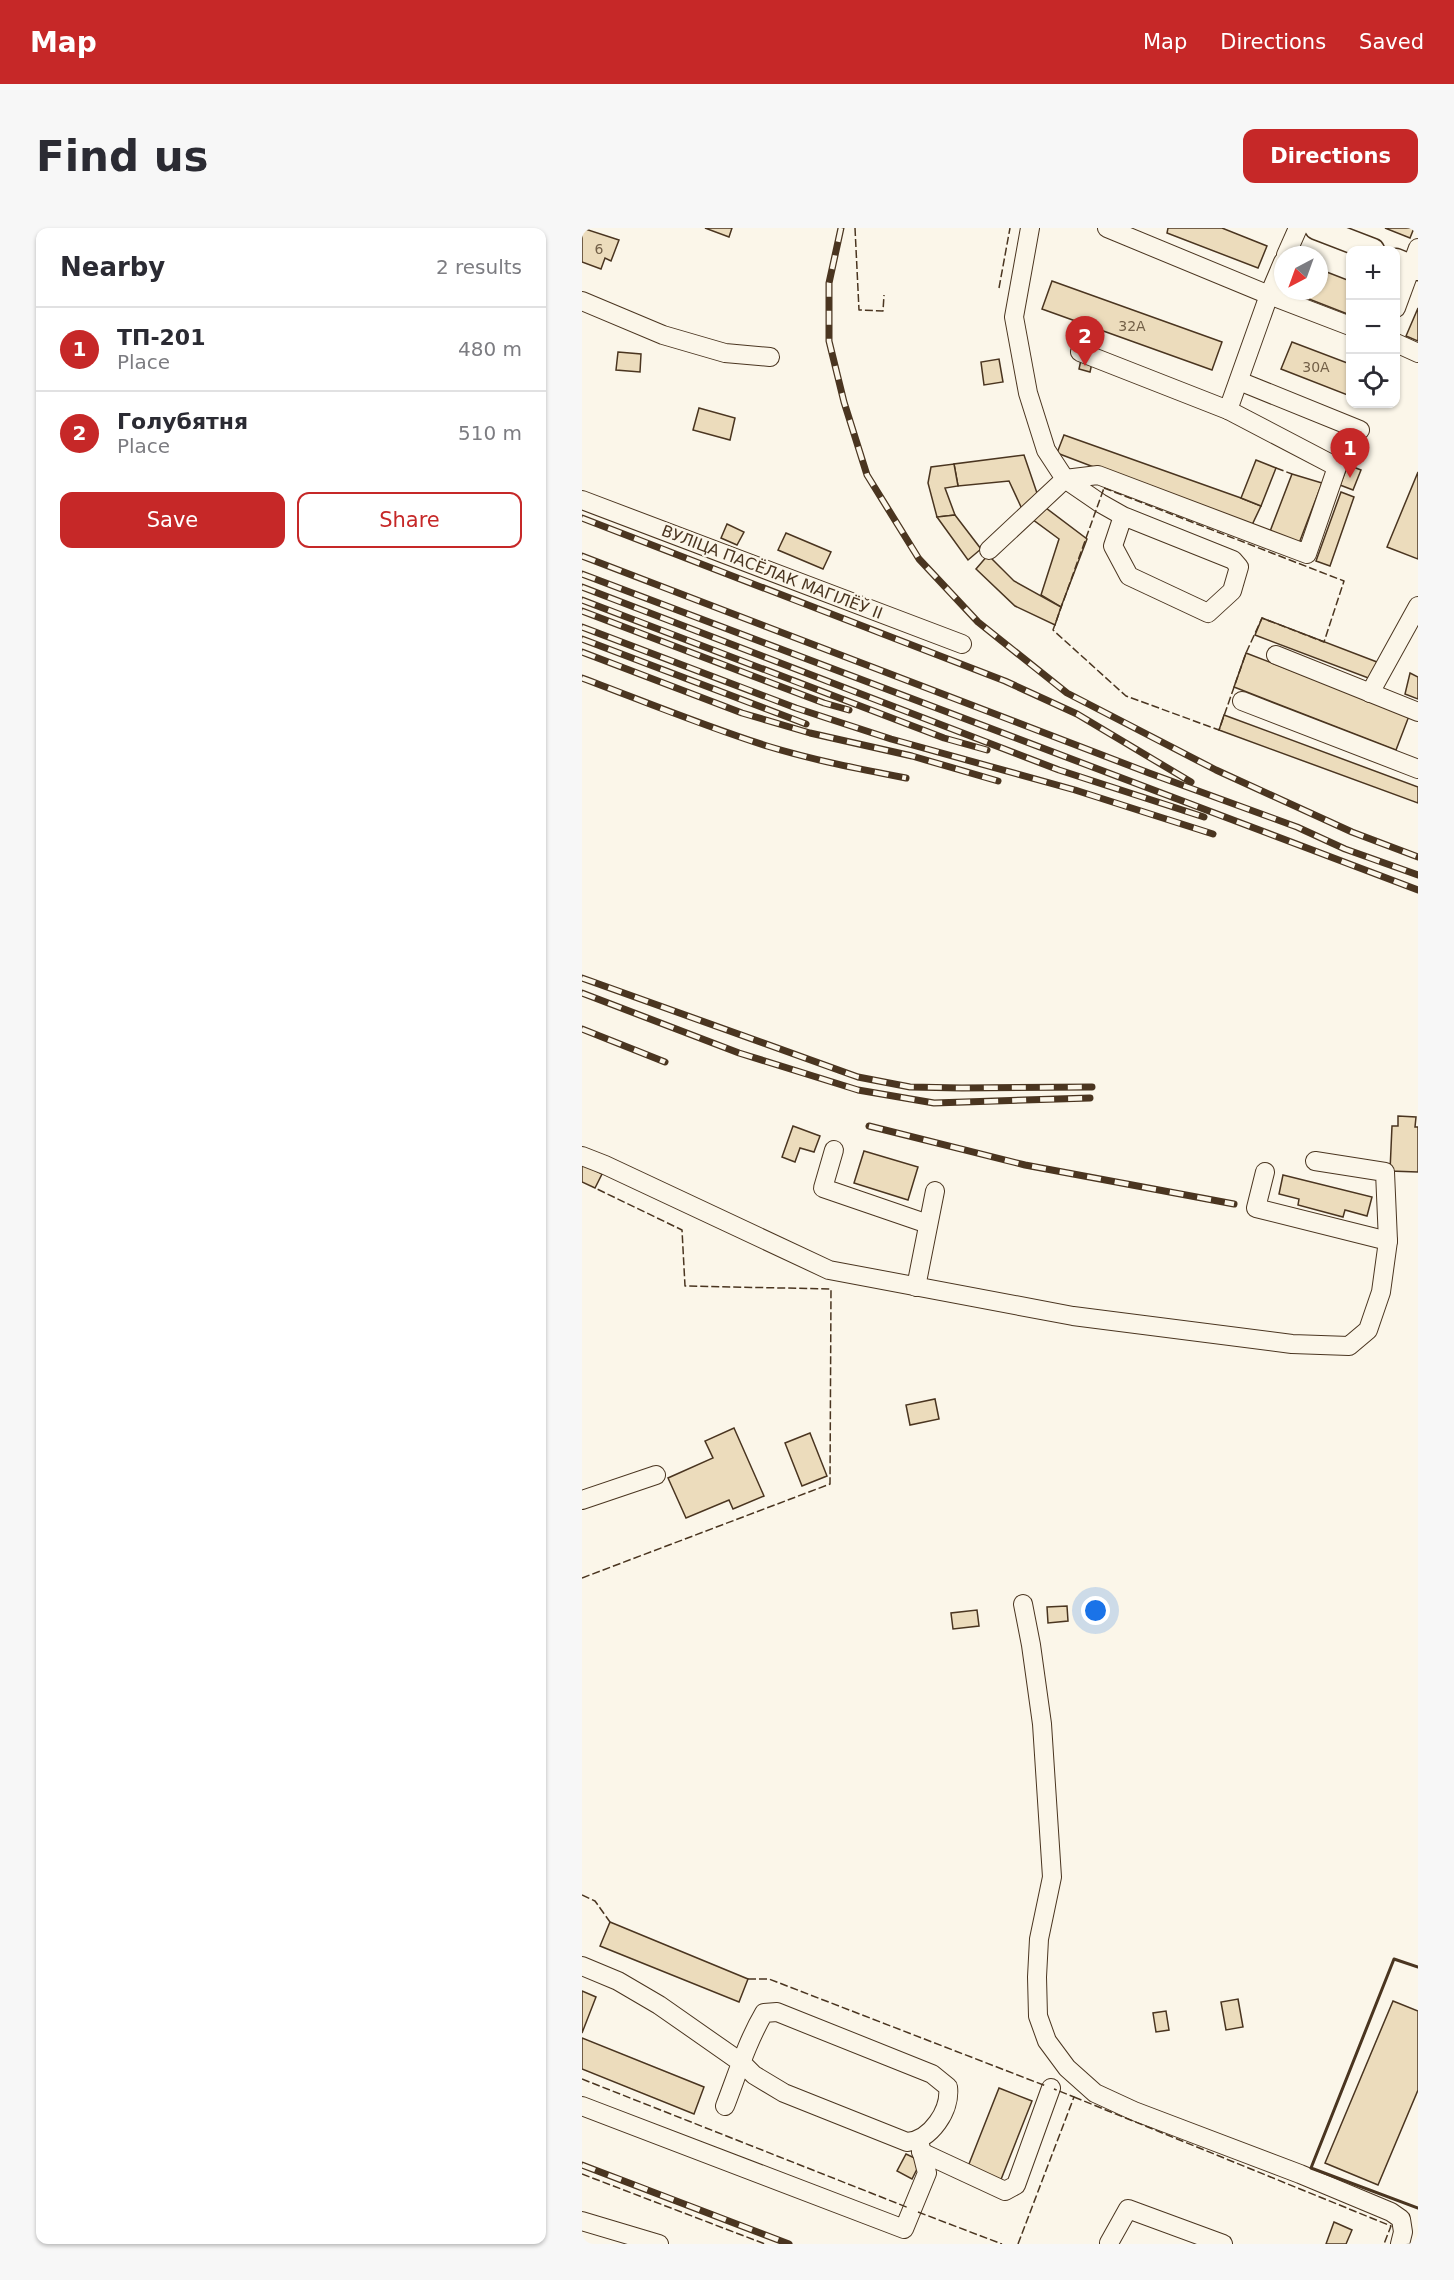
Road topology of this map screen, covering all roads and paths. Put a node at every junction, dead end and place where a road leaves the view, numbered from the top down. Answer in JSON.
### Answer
{"nodes":[{"id":1,"x":1030,"y":228,"type":"edge"},
{"id":2,"x":1107,"y":228,"type":"edge"},
{"id":3,"x":1298,"y":228,"type":"edge"},
{"id":4,"x":1316,"y":228,"type":"edge"},
{"id":5,"x":1349,"y":234,"type":"edge"},
{"id":6,"x":1145,"y":235,"type":"edge"},
{"id":7,"x":1290,"y":246,"type":"edge"},
{"id":8,"x":1367,"y":246,"type":"edge"},
{"id":9,"x":1411,"y":261,"type":"edge"},
{"id":10,"x":1274,"y":283,"type":"edge"},
{"id":11,"x":1269,"y":295,"type":"junction"},
{"id":12,"x":1398,"y":300,"type":"edge"},
{"id":13,"x":582,"y":301,"type":"edge"},
{"id":14,"x":1346,"y":324,"type":"edge"},
{"id":15,"x":1400,"y":345,"type":"edge"},
{"id":16,"x":1080,"y":352,"type":"dead end"},
{"id":17,"x":1418,"y":353,"type":"edge"},
{"id":18,"x":770,"y":357,"type":"dead end"},
{"id":19,"x":1239,"y":381,"type":"junction"},
{"id":20,"x":1228,"y":410,"type":"junction"},
{"id":21,"x":1359,"y":430,"type":"dead end"},
{"id":22,"x":1065,"y":478,"type":"junction"},
{"id":23,"x":582,"y":500,"type":"edge"},
{"id":24,"x":1123,"y":516,"type":"junction"},
{"id":25,"x":989,"y":550,"type":"dead end"},
{"id":26,"x":1418,"y":606,"type":"edge"},
{"id":27,"x":962,"y":644,"type":"dead end"},
{"id":28,"x":1275,"y":655,"type":"dead end"},
{"id":29,"x":1370,"y":693,"type":"junction"},
{"id":30,"x":1242,"y":701,"type":"dead end"},
{"id":31,"x":1418,"y":712,"type":"edge"},
{"id":32,"x":1417,"y":766,"type":"edge"},
{"id":33,"x":834,"y":1150,"type":"dead end"},
{"id":34,"x":582,"y":1156,"type":"edge"},
{"id":35,"x":1315,"y":1161,"type":"dead end"},
{"id":36,"x":1265,"y":1172,"type":"dead end"},
{"id":37,"x":936,"y":1191,"type":"dead end"},
{"id":38,"x":928,"y":1224,"type":"junction"},
{"id":39,"x":1388,"y":1241,"type":"junction"},
{"id":40,"x":916,"y":1287,"type":"junction"},
{"id":41,"x":656,"y":1475,"type":"dead end"},
{"id":42,"x":582,"y":1500,"type":"edge"},
{"id":43,"x":1023,"y":1604,"type":"dead end"},
{"id":44,"x":582,"y":1966,"type":"edge"},
{"id":45,"x":742,"y":2062,"type":"junction"},
{"id":46,"x":1051,"y":2088,"type":"dead end"},
{"id":47,"x":582,"y":2106,"type":"edge"},
{"id":48,"x":725,"y":2106,"type":"dead end"},
{"id":49,"x":920,"y":2146,"type":"junction"},
{"id":50,"x":582,"y":2221,"type":"edge"},
{"id":51,"x":1109,"y":2243,"type":"edge"},
{"id":52,"x":659,"y":2244,"type":"edge"},
{"id":53,"x":1223,"y":2244,"type":"edge"},
{"id":54,"x":1400,"y":2244,"type":"edge"}],
"edges":[{"from":1,"to":22,"type":"lane"},
{"from":2,"to":6,"type":"lane"},
{"from":3,"to":7,"type":"lane"},
{"from":4,"to":5,"type":"main road"},
{"from":5,"to":8,"type":"main road"},
{"from":6,"to":11,"type":"lane"},
{"from":9,"to":12,"type":"lane"},
{"from":10,"to":11,"type":"lane"},
{"from":11,"to":14,"type":"lane"},
{"from":11,"to":19,"type":"lane"},
{"from":13,"to":18,"type":"lane"},
{"from":15,"to":17,"type":"lane"},
{"from":16,"to":20,"type":"lane"},
{"from":19,"to":20,"type":"lane"},
{"from":19,"to":21,"type":"lane"},
{"from":20,"to":22,"type":"lane"},
{"from":22,"to":24,"type":"lane"},
{"from":22,"to":25,"type":"lane"},
{"from":23,"to":27,"type":"lane","name":"ВУЛІЦА ПАСЁЛАК МАГІЛЁЎ II"},
{"from":24,"to":24,"type":"lane"},
{"from":26,"to":29,"type":"lane"},
{"from":28,"to":29,"type":"lane"},
{"from":29,"to":31,"type":"lane"},
{"from":30,"to":32,"type":"lane"},
{"from":33,"to":38,"type":"lane"},
{"from":34,"to":40,"type":"lane"},
{"from":35,"to":39,"type":"lane"},
{"from":36,"to":39,"type":"lane"},
{"from":37,"to":38,"type":"lane"},
{"from":38,"to":40,"type":"lane"},
{"from":39,"to":40,"type":"lane"},
{"from":41,"to":42,"type":"lane"},
{"from":43,"to":54,"type":"lane"},
{"from":44,"to":45,"type":"lane"},
{"from":45,"to":48,"type":"lane"},
{"from":45,"to":49,"type":"lane"},
{"from":45,"to":49,"type":"lane"},
{"from":46,"to":49,"type":"lane"},
{"from":47,"to":49,"type":"lane"},
{"from":50,"to":52,"type":"lane"},
{"from":51,"to":53,"type":"lane"}]}
